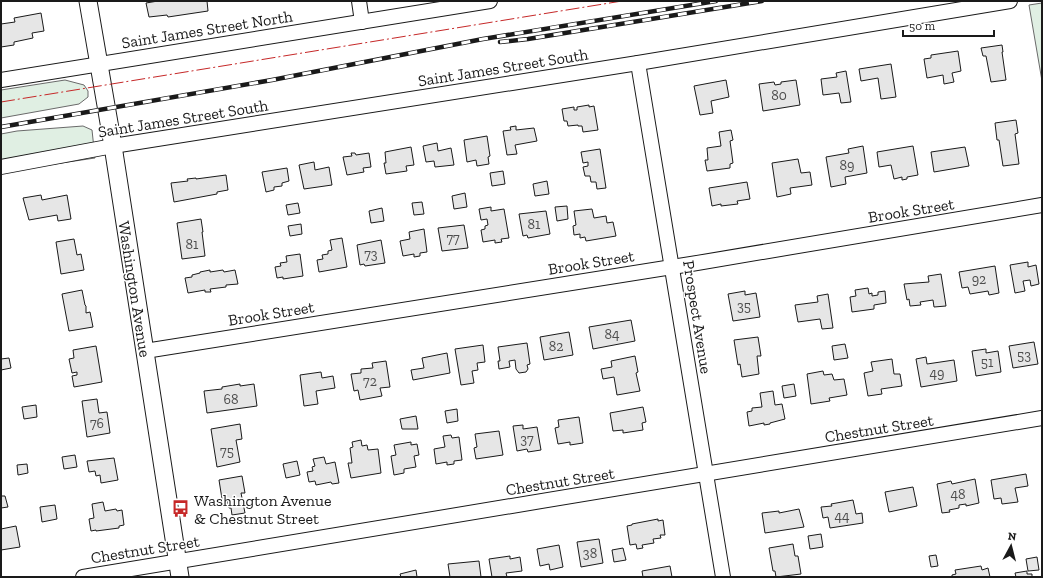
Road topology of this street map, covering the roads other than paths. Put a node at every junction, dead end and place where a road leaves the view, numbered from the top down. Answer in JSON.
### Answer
{"nodes":[{"id":1,"x":88,"y":1,"type":"edge"},
{"id":2,"x":359,"y":1,"type":"edge"},
{"id":3,"x":490,"y":1,"type":"edge"},
{"id":4,"x":1010,"y":1,"type":"edge"},
{"id":5,"x":362,"y":22,"type":"junction"},
{"id":6,"x":98,"y":63,"type":"junction"},
{"id":7,"x":638,"y":63,"type":"junction"},
{"id":8,"x":1,"y":80,"type":"edge"},
{"id":9,"x":113,"y":146,"type":"junction"},
{"id":10,"x":1,"y":166,"type":"edge"},
{"id":11,"x":1042,"y":205,"type":"edge"},
{"id":12,"x":672,"y":266,"type":"junction"},
{"id":13,"x":145,"y":351,"type":"junction"},
{"id":14,"x":1042,"y":418,"type":"edge"},
{"id":15,"x":706,"y":474,"type":"junction"},
{"id":16,"x":178,"y":569,"type":"edge"},
{"id":17,"x":83,"y":577,"type":"edge"},
{"id":18,"x":723,"y":577,"type":"edge"}],
"edges":[{"from":1,"to":6,"type":"main road","name":"Washington Avenue"},
{"from":2,"to":5,"type":"street"},
{"from":3,"to":5,"type":"street","name":"Saint James Street North"},
{"from":4,"to":7,"type":"street","name":"Saint James Street South"},
{"from":5,"to":6,"type":"street","name":"Saint James Street North"},
{"from":6,"to":8,"type":"street","name":"Saint James Street North"},
{"from":6,"to":9,"type":"main road","name":"Washington Avenue"},
{"from":7,"to":9,"type":"street","name":"Saint James Street South"},
{"from":7,"to":12,"type":"street","name":"Prospect Avenue"},
{"from":9,"to":10,"type":"street","name":"Saint James Street South"},
{"from":9,"to":13,"type":"main road","name":"Washington Avenue"},
{"from":11,"to":12,"type":"street","name":"Brook Street"},
{"from":12,"to":13,"type":"street","name":"Brook Street"},
{"from":12,"to":15,"type":"street","name":"Prospect Avenue"},
{"from":13,"to":16,"type":"main road","name":"Washington Avenue"},
{"from":14,"to":15,"type":"street","name":"Chestnut Street"},
{"from":15,"to":16,"type":"street","name":"Chestnut Street"},
{"from":15,"to":18,"type":"street","name":"Prospect Avenue"},
{"from":16,"to":17,"type":"street","name":"Chestnut Street"}]}
